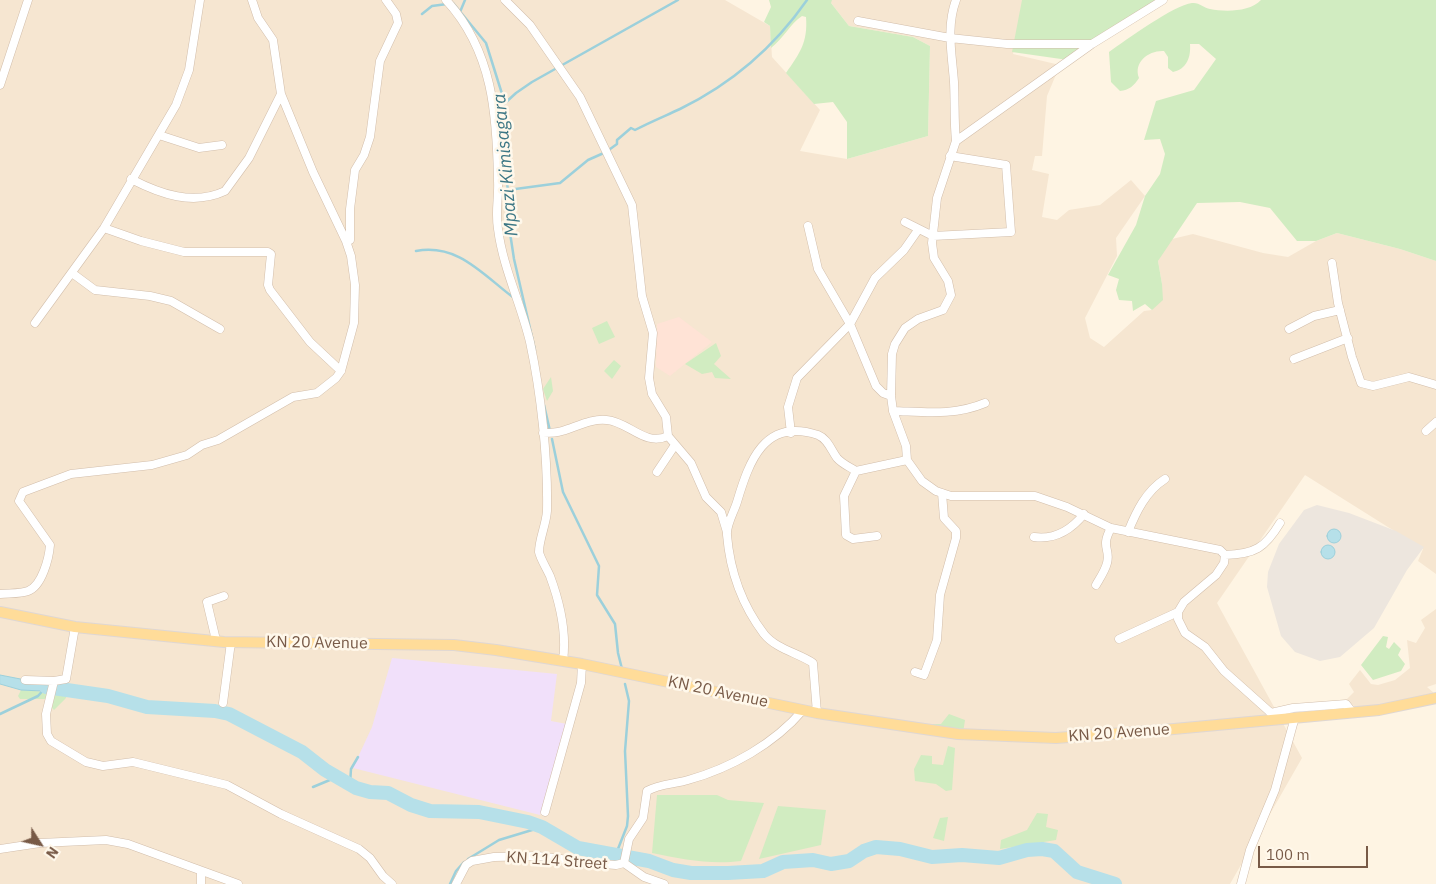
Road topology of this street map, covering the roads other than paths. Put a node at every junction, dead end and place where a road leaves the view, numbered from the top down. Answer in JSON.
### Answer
{"nodes":[{"id":1,"x":28,"y":0,"type":"edge"},
{"id":2,"x":200,"y":0,"type":"edge"},
{"id":3,"x":252,"y":0,"type":"edge"},
{"id":4,"x":386,"y":0,"type":"edge"},
{"id":5,"x":446,"y":0,"type":"edge"},
{"id":6,"x":505,"y":0,"type":"edge"},
{"id":7,"x":956,"y":0,"type":"edge"},
{"id":8,"x":1163,"y":0,"type":"edge"},
{"id":9,"x":858,"y":22,"type":"dead end"},
{"id":10,"x":950,"y":38,"type":"junction"},
{"id":11,"x":1092,"y":44,"type":"junction"},
{"id":12,"x":0,"y":85,"type":"edge"},
{"id":13,"x":281,"y":94,"type":"junction"},
{"id":14,"x":159,"y":135,"type":"junction"},
{"id":15,"x":956,"y":141,"type":"junction"},
{"id":16,"x":222,"y":145,"type":"dead end"},
{"id":17,"x":950,"y":156,"type":"junction"},
{"id":18,"x":132,"y":179,"type":"junction"},
{"id":19,"x":905,"y":222,"type":"dead end"},
{"id":20,"x":808,"y":226,"type":"dead end"},
{"id":21,"x":104,"y":228,"type":"junction"},
{"id":22,"x":918,"y":230,"type":"junction"},
{"id":23,"x":933,"y":236,"type":"junction"},
{"id":24,"x":346,"y":240,"type":"junction"},
{"id":25,"x":1332,"y":262,"type":"dead end"},
{"id":26,"x":72,"y":273,"type":"junction"},
{"id":27,"x":1340,"y":310,"type":"junction"},
{"id":28,"x":35,"y":323,"type":"dead end"},
{"id":29,"x":850,"y":324,"type":"junction"},
{"id":30,"x":220,"y":328,"type":"dead end"},
{"id":31,"x":1289,"y":330,"type":"dead end"},
{"id":32,"x":1348,"y":338,"type":"junction"},
{"id":33,"x":1294,"y":359,"type":"dead end"},
{"id":34,"x":341,"y":371,"type":"junction"},
{"id":35,"x":1434,"y":382,"type":"edge"},
{"id":36,"x":891,"y":396,"type":"junction"},
{"id":37,"x":985,"y":404,"type":"dead end"},
{"id":38,"x":893,"y":412,"type":"junction"},
{"id":39,"x":1436,"y":422,"type":"edge"},
{"id":40,"x":1426,"y":431,"type":"dead end"},
{"id":41,"x":543,"y":433,"type":"junction"},
{"id":42,"x":791,"y":433,"type":"junction"},
{"id":43,"x":668,"y":436,"type":"junction"},
{"id":44,"x":675,"y":445,"type":"junction"},
{"id":45,"x":907,"y":460,"type":"junction"},
{"id":46,"x":856,"y":471,"type":"junction"},
{"id":47,"x":657,"y":472,"type":"dead end"},
{"id":48,"x":1165,"y":479,"type":"dead end"},
{"id":49,"x":942,"y":493,"type":"junction"},
{"id":50,"x":1084,"y":514,"type":"junction"},
{"id":51,"x":1280,"y":523,"type":"dead end"},
{"id":52,"x":1111,"y":528,"type":"junction"},
{"id":53,"x":727,"y":532,"type":"junction"},
{"id":54,"x":1128,"y":532,"type":"junction"},
{"id":55,"x":877,"y":536,"type":"dead end"},
{"id":56,"x":1034,"y":537,"type":"dead end"},
{"id":57,"x":1225,"y":555,"type":"junction"},
{"id":58,"x":1096,"y":585,"type":"dead end"},
{"id":59,"x":0,"y":594,"type":"edge"},
{"id":60,"x":224,"y":596,"type":"dead end"},
{"id":61,"x":207,"y":602,"type":"junction"},
{"id":62,"x":198,"y":605,"type":"dead end"},
{"id":63,"x":0,"y":612,"type":"edge"},
{"id":64,"x":1178,"y":612,"type":"junction"},
{"id":65,"x":75,"y":627,"type":"junction"},
{"id":66,"x":1118,"y":639,"type":"dead end"},
{"id":67,"x":216,"y":640,"type":"junction"},
{"id":68,"x":231,"y":642,"type":"junction"},
{"id":69,"x":563,"y":661,"type":"junction"},
{"id":70,"x":582,"y":664,"type":"junction"},
{"id":71,"x":915,"y":672,"type":"dead end"},
{"id":72,"x":25,"y":680,"type":"dead end"},
{"id":73,"x":54,"y":683,"type":"junction"},
{"id":74,"x":1436,"y":698,"type":"edge"},
{"id":75,"x":222,"y":703,"type":"dead end"},
{"id":76,"x":803,"y":710,"type":"junction"},
{"id":77,"x":1352,"y":712,"type":"junction"},
{"id":78,"x":817,"y":713,"type":"junction"},
{"id":79,"x":1295,"y":717,"type":"junction"},
{"id":80,"x":545,"y":812,"type":"dead end"},
{"id":81,"x":0,"y":848,"type":"edge"},
{"id":82,"x":624,"y":863,"type":"junction"},
{"id":83,"x":201,"y":871,"type":"junction"},
{"id":84,"x":201,"y":884,"type":"edge"},
{"id":85,"x":238,"y":884,"type":"edge"},
{"id":86,"x":392,"y":884,"type":"edge"},
{"id":87,"x":456,"y":884,"type":"edge"},
{"id":88,"x":664,"y":884,"type":"edge"},
{"id":89,"x":1240,"y":884,"type":"edge"}],
"edges":[{"from":1,"to":12,"type":"street"},
{"from":2,"to":14,"type":"street"},
{"from":3,"to":13,"type":"street"},
{"from":4,"to":24,"type":"street"},
{"from":5,"to":41,"type":"street"},
{"from":6,"to":43,"type":"street"},
{"from":7,"to":10,"type":"street"},
{"from":8,"to":11,"type":"street"},
{"from":9,"to":10,"type":"street"},
{"from":10,"to":11,"type":"street"},
{"from":10,"to":15,"type":"street"},
{"from":11,"to":15,"type":"street"},
{"from":13,"to":18,"type":"street"},
{"from":13,"to":24,"type":"street"},
{"from":14,"to":16,"type":"street"},
{"from":14,"to":18,"type":"street"},
{"from":15,"to":17,"type":"street"},
{"from":17,"to":23,"type":"street"},
{"from":17,"to":23,"type":"street"},
{"from":18,"to":21,"type":"street"},
{"from":19,"to":22,"type":"street"},
{"from":20,"to":29,"type":"street"},
{"from":21,"to":26,"type":"street"},
{"from":21,"to":34,"type":"street"},
{"from":22,"to":23,"type":"street"},
{"from":22,"to":29,"type":"street"},
{"from":23,"to":36,"type":"street"},
{"from":24,"to":34,"type":"street"},
{"from":25,"to":27,"type":"street"},
{"from":26,"to":28,"type":"street"},
{"from":26,"to":30,"type":"street"},
{"from":27,"to":31,"type":"street"},
{"from":27,"to":32,"type":"street"},
{"from":29,"to":36,"type":"street"},
{"from":29,"to":42,"type":"street"},
{"from":32,"to":33,"type":"street"},
{"from":32,"to":35,"type":"street"},
{"from":34,"to":59,"type":"street"},
{"from":36,"to":38,"type":"street"},
{"from":37,"to":38,"type":"street"},
{"from":38,"to":45,"type":"street"},
{"from":39,"to":40,"type":"street"},
{"from":41,"to":43,"type":"street"},
{"from":41,"to":69,"type":"street"},
{"from":42,"to":46,"type":"street"},
{"from":42,"to":53,"type":"street"},
{"from":43,"to":44,"type":"street"},
{"from":44,"to":47,"type":"street"},
{"from":44,"to":53,"type":"street"},
{"from":45,"to":46,"type":"street"},
{"from":45,"to":49,"type":"street"},
{"from":46,"to":55,"type":"street"},
{"from":48,"to":54,"type":"street"},
{"from":49,"to":50,"type":"street"},
{"from":49,"to":71,"type":"street"},
{"from":50,"to":52,"type":"street"},
{"from":50,"to":56,"type":"street"},
{"from":51,"to":57,"type":"street"},
{"from":52,"to":54,"type":"street"},
{"from":52,"to":58,"type":"street"},
{"from":53,"to":78,"type":"street"},
{"from":54,"to":57,"type":"street"},
{"from":57,"to":64,"type":"street"},
{"from":60,"to":61,"type":"street"},
{"from":61,"to":62,"type":"street"},
{"from":61,"to":67,"type":"street"},
{"from":63,"to":65,"type":"main road","name":"KN 20 Avenue"},
{"from":64,"to":66,"type":"street"},
{"from":64,"to":77,"type":"street"},
{"from":65,"to":67,"type":"main road","name":"KN 20 Avenue"},
{"from":65,"to":73,"type":"street"},
{"from":67,"to":68,"type":"main road","name":"KN 20 Avenue"},
{"from":68,"to":69,"type":"main road","name":"KN 20 Avenue"},
{"from":68,"to":75,"type":"street"},
{"from":69,"to":70,"type":"main road","name":"KN 20 Avenue"},
{"from":70,"to":76,"type":"main road","name":"KN 20 Avenue"},
{"from":70,"to":80,"type":"street"},
{"from":72,"to":73,"type":"street"},
{"from":73,"to":86,"type":"street"},
{"from":74,"to":77,"type":"main road","name":"KN 20 Avenue"},
{"from":76,"to":78,"type":"main road","name":"KN 20 Avenue"},
{"from":76,"to":82,"type":"street","name":"KN 114 Street"},
{"from":77,"to":79,"type":"main road","name":"KN 20 Avenue"},
{"from":78,"to":79,"type":"main road","name":"KN 20 Avenue"},
{"from":79,"to":89,"type":"street"},
{"from":81,"to":83,"type":"street"},
{"from":82,"to":87,"type":"street","name":"KN 114 Street"},
{"from":82,"to":88,"type":"street"},
{"from":83,"to":84,"type":"street"},
{"from":83,"to":85,"type":"street"}]}
